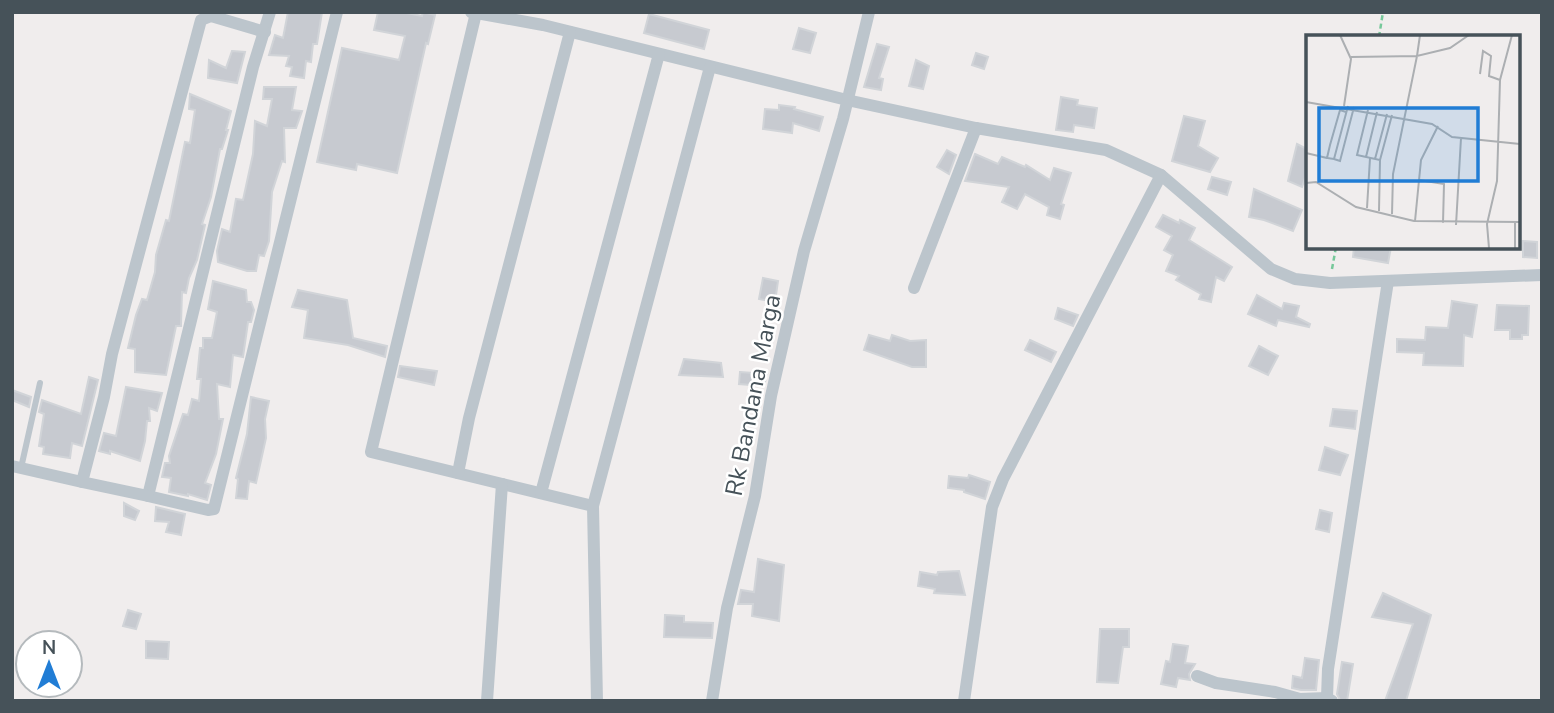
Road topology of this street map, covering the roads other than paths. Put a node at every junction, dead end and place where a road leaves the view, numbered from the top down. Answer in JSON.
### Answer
{"nodes":[{"id":1,"x":270,"y":12,"type":"edge"},
{"id":2,"x":337,"y":12,"type":"edge"},
{"id":3,"x":869,"y":12,"type":"edge"},
{"id":4,"x":473,"y":13,"type":"edge"},
{"id":5,"x":265,"y":32,"type":"junction"},
{"id":6,"x":570,"y":32,"type":"junction"},
{"id":7,"x":659,"y":54,"type":"junction"},
{"id":8,"x":710,"y":67,"type":"junction"},
{"id":9,"x":847,"y":100,"type":"junction"},
{"id":10,"x":976,"y":128,"type":"junction"},
{"id":11,"x":1161,"y":175,"type":"junction"},
{"id":12,"x":1542,"y":275,"type":"edge"},
{"id":13,"x":1388,"y":281,"type":"junction"},
{"id":14,"x":914,"y":288,"type":"dead end"},
{"id":15,"x":40,"y":383,"type":"dead end"},
{"id":16,"x":17,"y":467,"type":"edge"},
{"id":17,"x":458,"y":473,"type":"junction"},
{"id":18,"x":82,"y":482,"type":"junction"},
{"id":19,"x":502,"y":484,"type":"junction"},
{"id":20,"x":541,"y":494,"type":"junction"},
{"id":21,"x":148,"y":496,"type":"junction"},
{"id":22,"x":593,"y":506,"type":"junction"},
{"id":23,"x":1197,"y":676,"type":"dead end"},
{"id":24,"x":1330,"y":699,"type":"edge"},
{"id":25,"x":964,"y":700,"type":"edge"},
{"id":26,"x":486,"y":701,"type":"edge"},
{"id":27,"x":597,"y":701,"type":"edge"},
{"id":28,"x":712,"y":701,"type":"edge"},
{"id":29,"x":979,"y":701,"type":"edge"}],
"edges":[{"from":1,"to":5,"type":"street"},
{"from":2,"to":21,"type":"street"},
{"from":3,"to":9,"type":"street","name":"Rk Bandana Marga"},
{"from":4,"to":6,"type":"street"},
{"from":4,"to":17,"type":"street"},
{"from":5,"to":18,"type":"street"},
{"from":5,"to":21,"type":"street"},
{"from":6,"to":7,"type":"street"},
{"from":6,"to":17,"type":"street"},
{"from":7,"to":8,"type":"street"},
{"from":7,"to":20,"type":"street"},
{"from":8,"to":9,"type":"street"},
{"from":8,"to":22,"type":"street"},
{"from":9,"to":10,"type":"street"},
{"from":9,"to":28,"type":"street","name":"Rk Bandana Marga"},
{"from":10,"to":11,"type":"street"},
{"from":10,"to":14,"type":"street"},
{"from":11,"to":13,"type":"street"},
{"from":11,"to":25,"type":"street"},
{"from":12,"to":13,"type":"street"},
{"from":13,"to":24,"type":"street"},
{"from":15,"to":16,"type":"lane"},
{"from":16,"to":18,"type":"street"},
{"from":17,"to":19,"type":"street"},
{"from":18,"to":21,"type":"street"},
{"from":19,"to":20,"type":"street"},
{"from":19,"to":26,"type":"street"},
{"from":20,"to":22,"type":"street"},
{"from":22,"to":27,"type":"street"},
{"from":23,"to":24,"type":"street"},
{"from":25,"to":29,"type":"street"}]}
